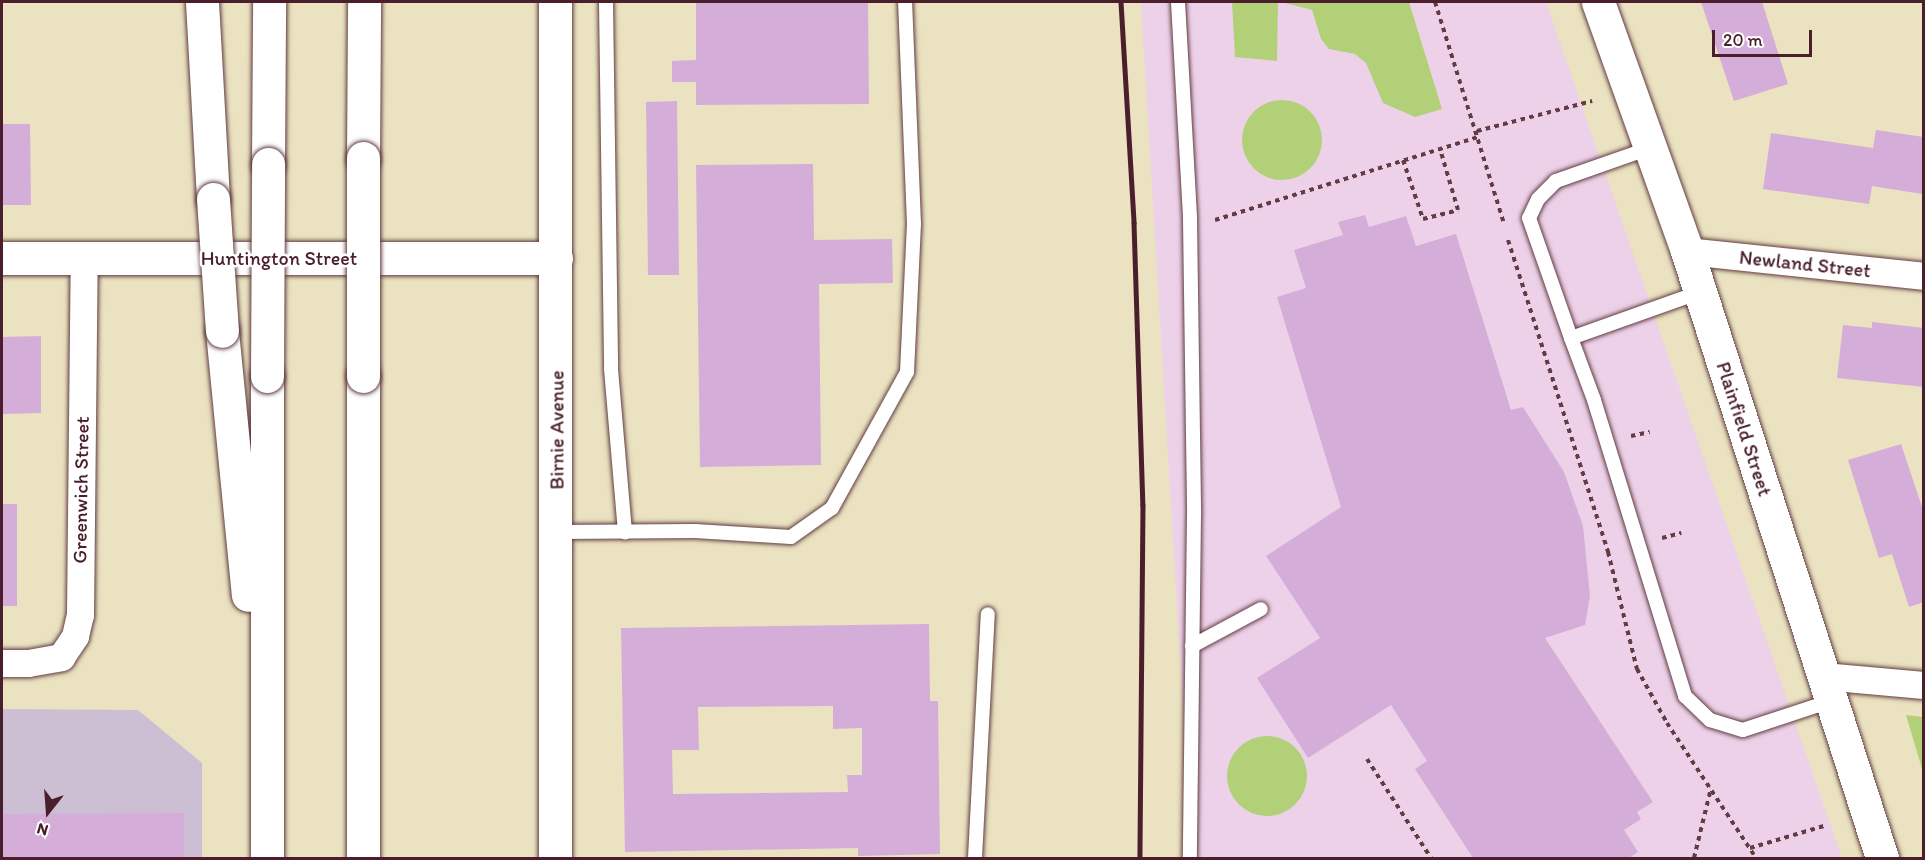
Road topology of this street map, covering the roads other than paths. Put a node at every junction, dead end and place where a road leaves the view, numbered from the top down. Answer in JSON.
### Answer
{"nodes":[{"id":1,"x":202,"y":2,"type":"edge"},
{"id":2,"x":269,"y":2,"type":"edge"},
{"id":3,"x":364,"y":2,"type":"edge"},
{"id":4,"x":555,"y":2,"type":"edge"},
{"id":5,"x":606,"y":2,"type":"edge"},
{"id":6,"x":905,"y":2,"type":"edge"},
{"id":7,"x":1178,"y":2,"type":"edge"},
{"id":8,"x":1598,"y":2,"type":"edge"},
{"id":9,"x":1652,"y":148,"type":"junction"},
{"id":10,"x":1687,"y":251,"type":"junction"},
{"id":11,"x":2,"y":258,"type":"edge"},
{"id":12,"x":84,"y":258,"type":"junction"},
{"id":13,"x":556,"y":258,"type":"junction"},
{"id":14,"x":1923,"y":276,"type":"edge"},
{"id":15,"x":1700,"y":291,"type":"junction"},
{"id":16,"x":1571,"y":338,"type":"junction"},
{"id":17,"x":625,"y":531,"type":"junction"},
{"id":18,"x":557,"y":532,"type":"junction"},
{"id":19,"x":1262,"y":609,"type":"dead end"},
{"id":20,"x":988,"y":614,"type":"dead end"},
{"id":21,"x":1192,"y":646,"type":"junction"},
{"id":22,"x":2,"y":663,"type":"edge"},
{"id":23,"x":1923,"y":686,"type":"edge"},
{"id":24,"x":1827,"y":689,"type":"junction"},
{"id":25,"x":267,"y":779,"type":"junction"},
{"id":26,"x":267,"y":858,"type":"edge"},
{"id":27,"x":363,"y":858,"type":"edge"},
{"id":28,"x":555,"y":858,"type":"edge"},
{"id":29,"x":975,"y":858,"type":"edge"},
{"id":30,"x":1190,"y":858,"type":"edge"},
{"id":31,"x":1882,"y":858,"type":"edge"}],
"edges":[{"from":1,"to":25,"type":"main road","bridge":true},
{"from":2,"to":25,"type":"main road","bridge":true},
{"from":3,"to":27,"type":"main road","bridge":true},
{"from":4,"to":13,"type":"main road","name":"Birnie Avenue"},
{"from":5,"to":17,"type":"lane"},
{"from":6,"to":17,"type":"lane"},
{"from":7,"to":21,"type":"lane"},
{"from":8,"to":9,"type":"main road","name":"Plainfield Street"},
{"from":9,"to":10,"type":"main road","name":"Plainfield Street"},
{"from":9,"to":16,"type":"lane"},
{"from":10,"to":14,"type":"street","name":"Newland Street"},
{"from":10,"to":15,"type":"main road","name":"Plainfield Street"},
{"from":11,"to":12,"type":"main road","name":"Huntington Street"},
{"from":12,"to":13,"type":"main road","name":"Huntington Street"},
{"from":12,"to":22,"type":"street","name":"Greenwich Street"},
{"from":13,"to":18,"type":"main road","name":"Birnie Avenue"},
{"from":15,"to":16,"type":"lane"},
{"from":15,"to":24,"type":"main road","name":"Plainfield Street"},
{"from":16,"to":24,"type":"lane"},
{"from":17,"to":18,"type":"lane"},
{"from":18,"to":28,"type":"main road","name":"Birnie Avenue"},
{"from":19,"to":21,"type":"lane"},
{"from":20,"to":29,"type":"lane"},
{"from":21,"to":30,"type":"lane"},
{"from":23,"to":24,"type":"street"},
{"from":24,"to":31,"type":"main road","name":"Plainfield Street"},
{"from":25,"to":26,"type":"main road"}]}
